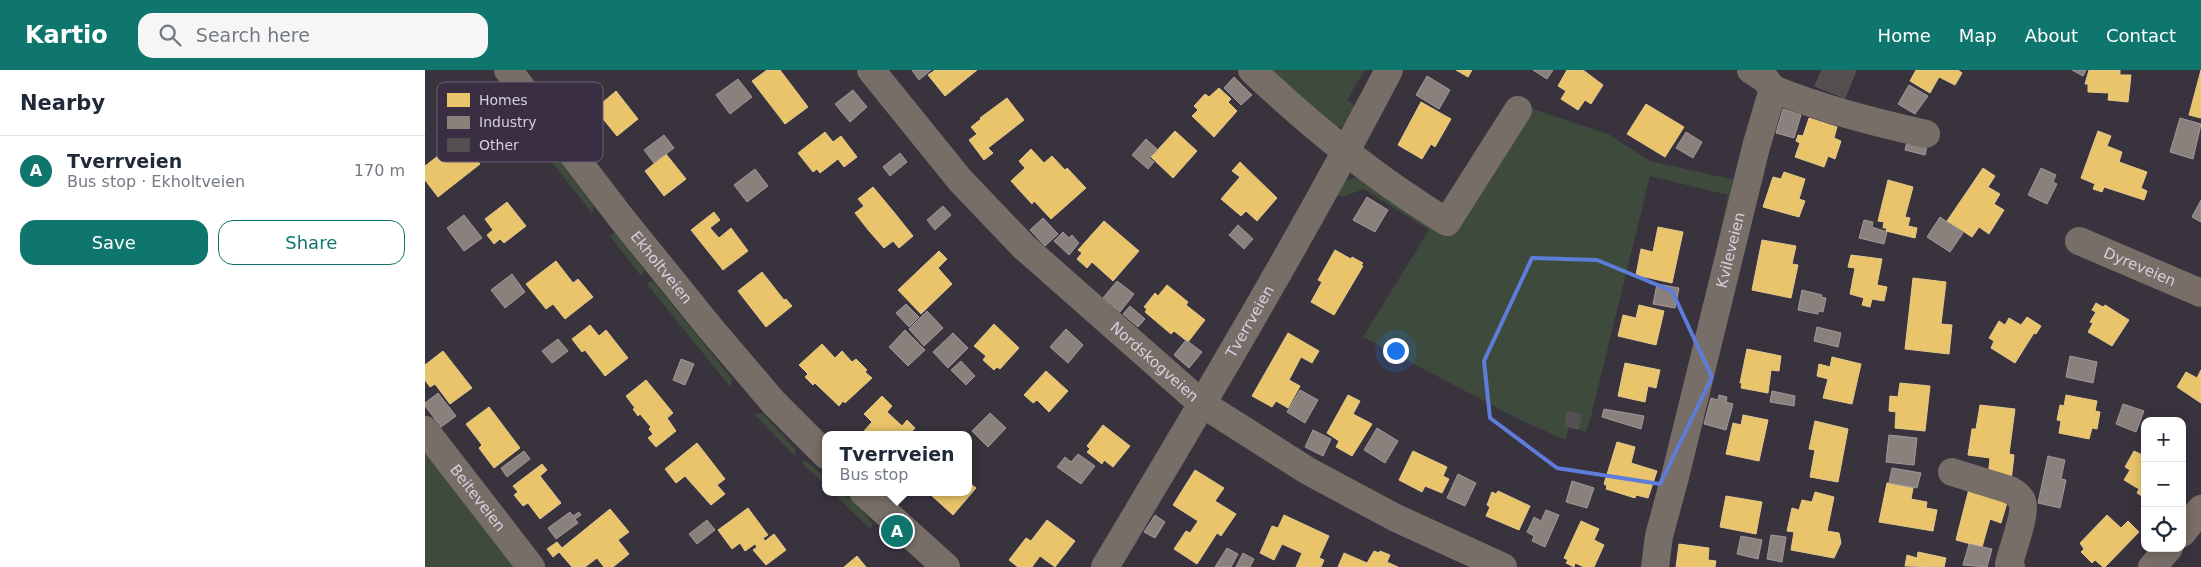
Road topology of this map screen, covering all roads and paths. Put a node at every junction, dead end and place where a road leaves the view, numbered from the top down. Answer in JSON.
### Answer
{"nodes":[{"id":1,"x":508,"y":70,"type":"edge"},
{"id":2,"x":871,"y":70,"type":"edge"},
{"id":3,"x":1252,"y":70,"type":"edge"},
{"id":4,"x":1389,"y":70,"type":"edge"},
{"id":5,"x":1751,"y":70,"type":"edge"},
{"id":6,"x":517,"y":82,"type":"edge"},
{"id":7,"x":1773,"y":89,"type":"junction"},
{"id":8,"x":1518,"y":110,"type":"dead end"},
{"id":9,"x":1926,"y":134,"type":"dead end"},
{"id":10,"x":1346,"y":152,"type":"junction"},
{"id":11,"x":578,"y":162,"type":"edge"},
{"id":12,"x":2079,"y":241,"type":"dead end"},
{"id":13,"x":2201,"y":293,"type":"edge"},
{"id":14,"x":1201,"y":403,"type":"junction"},
{"id":15,"x":425,"y":430,"type":"edge"},
{"id":16,"x":822,"y":451,"type":"edge"},
{"id":17,"x":1952,"y":472,"type":"dead end"},
{"id":18,"x":867,"y":496,"type":"edge"},
{"id":19,"x":2201,"y":509,"type":"edge"},
{"id":20,"x":2186,"y":528,"type":"edge"},
{"id":21,"x":2165,"y":552,"type":"edge"},
{"id":22,"x":531,"y":567,"type":"edge"},
{"id":23,"x":946,"y":567,"type":"edge"},
{"id":24,"x":1105,"y":567,"type":"edge"},
{"id":25,"x":1503,"y":567,"type":"edge"},
{"id":26,"x":1655,"y":567,"type":"edge"},
{"id":27,"x":2011,"y":567,"type":"edge"},
{"id":28,"x":2152,"y":567,"type":"edge"}],
"edges":[{"from":1,"to":6,"type":"street","name":"Ekholtveien"},
{"from":2,"to":14,"type":"street","name":"Nordskogveien"},
{"from":3,"to":10,"type":"street"},
{"from":4,"to":10,"type":"street","name":"Tverrveien"},
{"from":5,"to":7,"type":"street"},
{"from":7,"to":9,"type":"street"},
{"from":7,"to":26,"type":"street","name":"Kvileveien"},
{"from":8,"to":10,"type":"street"},
{"from":10,"to":14,"type":"street","name":"Tverrveien"},
{"from":11,"to":16,"type":"street","name":"Ekholtveien"},
{"from":12,"to":13,"type":"street","name":"Dyreveien"},
{"from":14,"to":24,"type":"street","name":"Tverrveien"},
{"from":14,"to":25,"type":"street","name":"Nordskogveien"},
{"from":15,"to":22,"type":"street","name":"Beiteveien"},
{"from":17,"to":27,"type":"street"},
{"from":18,"to":23,"type":"street"},
{"from":19,"to":20,"type":"main road"},
{"from":21,"to":28,"type":"main road"}]}
